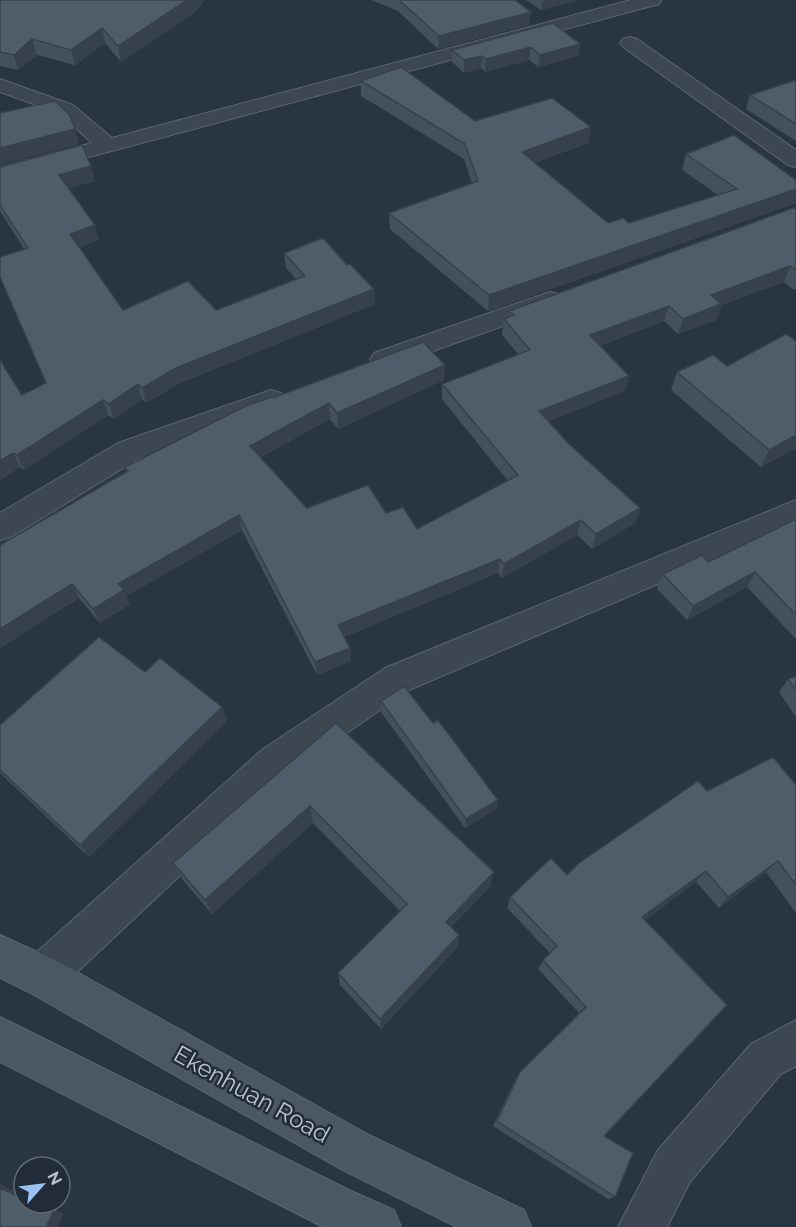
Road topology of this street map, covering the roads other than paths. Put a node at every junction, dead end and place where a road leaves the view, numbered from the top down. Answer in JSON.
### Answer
{"nodes":[{"id":1,"x":652,"y":0,"type":"edge"},
{"id":2,"x":530,"y":14,"type":"edge"},
{"id":3,"x":549,"y":28,"type":"junction"},
{"id":4,"x":630,"y":43,"type":"dead end"},
{"id":5,"x":0,"y":85,"type":"edge"},
{"id":6,"x":107,"y":145,"type":"junction"},
{"id":7,"x":796,"y":160,"type":"edge"},
{"id":8,"x":0,"y":174,"type":"edge"},
{"id":9,"x":573,"y":292,"type":"edge"},
{"id":10,"x":362,"y":367,"type":"edge"},
{"id":11,"x":295,"y":391,"type":"edge"},
{"id":12,"x":796,"y":512,"type":"edge"},
{"id":13,"x":0,"y":528,"type":"edge"},
{"id":14,"x":0,"y":956,"type":"edge"},
{"id":15,"x":42,"y":976,"type":"junction"},
{"id":16,"x":0,"y":1039,"type":"edge"},
{"id":17,"x":796,"y":1042,"type":"edge"},
{"id":18,"x":377,"y":1227,"type":"edge"},
{"id":19,"x":507,"y":1227,"type":"edge"},
{"id":20,"x":642,"y":1227,"type":"edge"}],
"edges":[{"from":1,"to":3,"type":"street"},
{"from":2,"to":3,"type":"street"},
{"from":3,"to":6,"type":"street"},
{"from":4,"to":7,"type":"street"},
{"from":5,"to":6,"type":"street"},
{"from":6,"to":8,"type":"street"},
{"from":9,"to":10,"type":"street"},
{"from":11,"to":13,"type":"street"},
{"from":12,"to":15,"type":"street"},
{"from":14,"to":15,"type":"main road","name":"Ekenhuan Road"},
{"from":15,"to":19,"type":"main road","name":"Ekenhuan Road"},
{"from":16,"to":18,"type":"main road"},
{"from":17,"to":20,"type":"street"}]}
